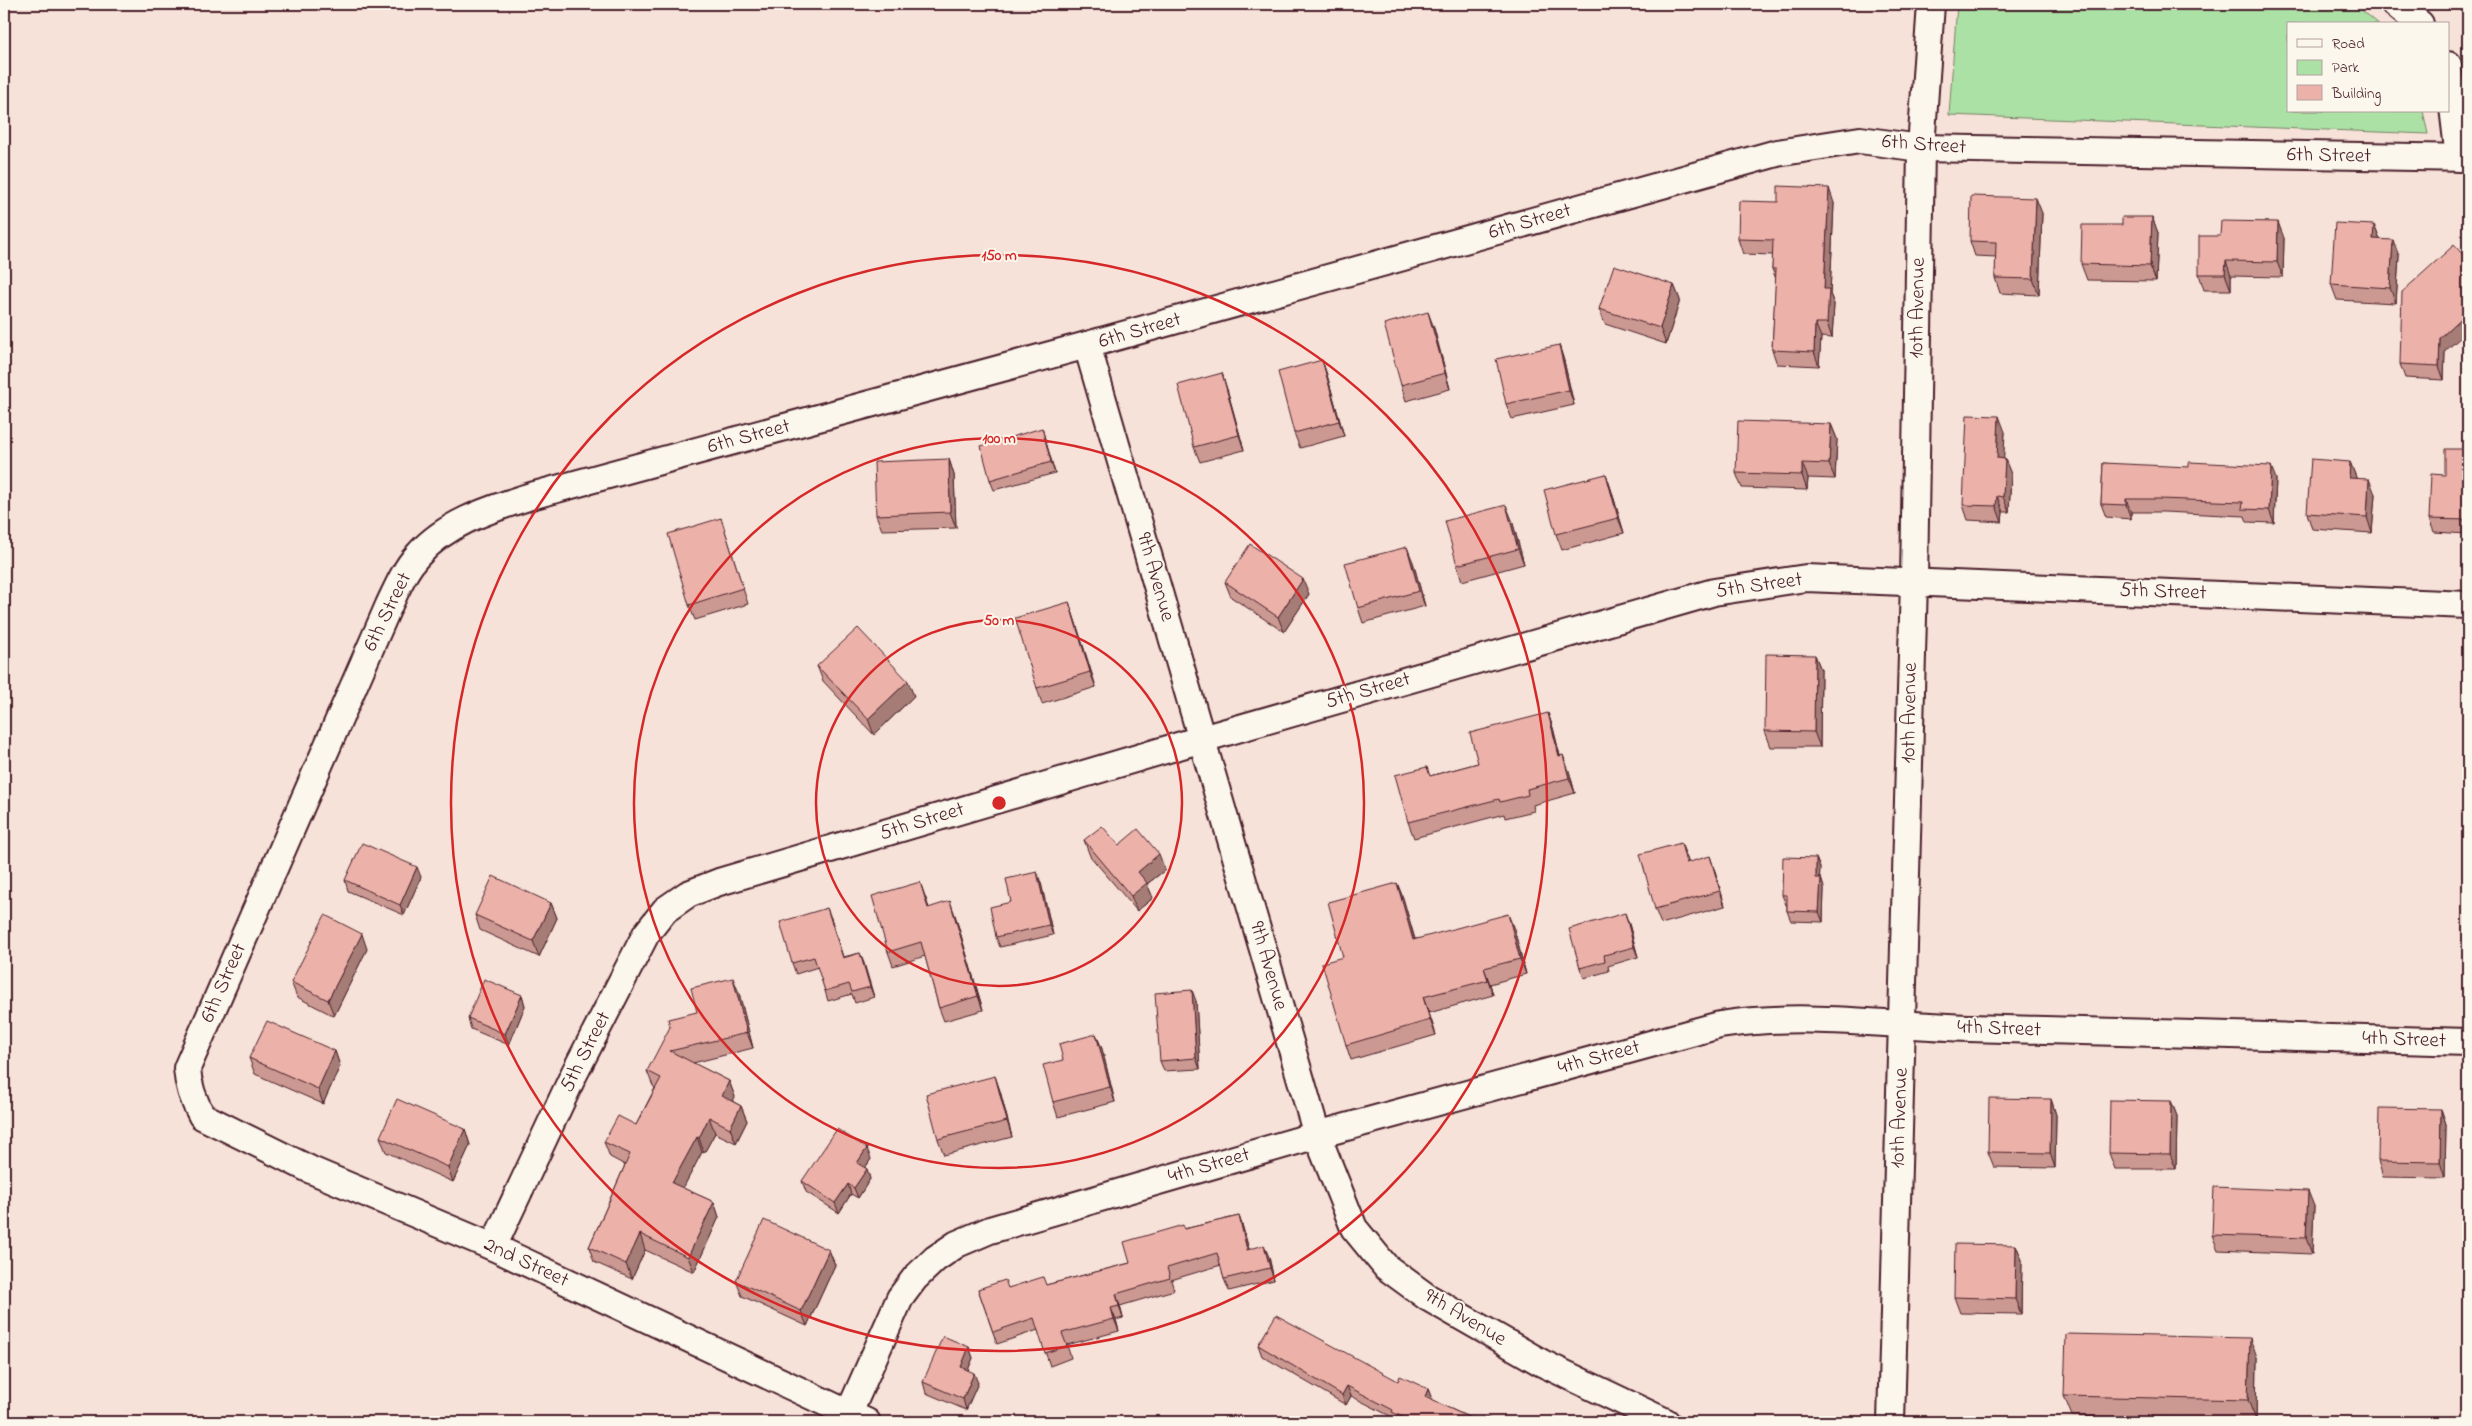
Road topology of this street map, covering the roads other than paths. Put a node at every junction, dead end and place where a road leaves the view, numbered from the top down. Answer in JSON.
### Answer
{"nodes":[{"id":1,"x":1931,"y":4,"type":"edge"},
{"id":2,"x":2394,"y":4,"type":"edge"},
{"id":3,"x":2417,"y":22,"type":"edge"},
{"id":4,"x":2450,"y":77,"type":"edge"},
{"id":5,"x":1921,"y":148,"type":"junction"},
{"id":6,"x":2463,"y":158,"type":"edge"},
{"id":7,"x":1087,"y":345,"type":"junction"},
{"id":8,"x":1914,"y":582,"type":"junction"},
{"id":9,"x":2468,"y":605,"type":"edge"},
{"id":10,"x":1202,"y":739,"type":"junction"},
{"id":11,"x":1903,"y":1026,"type":"junction"},
{"id":12,"x":2468,"y":1042,"type":"edge"},
{"id":13,"x":192,"y":1099,"type":"joint"},
{"id":14,"x":1317,"y":1135,"type":"junction"},
{"id":15,"x":493,"y":1246,"type":"junction"},
{"id":16,"x":853,"y":1419,"type":"edge"},
{"id":17,"x":1666,"y":1422,"type":"edge"},
{"id":18,"x":1891,"y":1422,"type":"edge"}],
"edges":[{"from":1,"to":5,"type":"street","name":"10th Avenue"},
{"from":2,"to":3,"type":"street"},
{"from":4,"to":6,"type":"street"},
{"from":5,"to":6,"type":"street","name":"6th Street"},
{"from":5,"to":7,"type":"street","name":"6th Street"},
{"from":5,"to":8,"type":"street","name":"10th Avenue"},
{"from":7,"to":10,"type":"street","name":"9th Avenue"},
{"from":7,"to":13,"type":"street","name":"6th Street"},
{"from":8,"to":9,"type":"street","name":"5th Street"},
{"from":8,"to":10,"type":"street","name":"5th Street"},
{"from":8,"to":11,"type":"street","name":"10th Avenue"},
{"from":10,"to":14,"type":"street","name":"9th Avenue"},
{"from":10,"to":15,"type":"street","name":"5th Street"},
{"from":11,"to":12,"type":"street","name":"4th Street"},
{"from":11,"to":14,"type":"street","name":"4th Street"},
{"from":11,"to":18,"type":"street","name":"10th Avenue"},
{"from":13,"to":15,"type":"street","name":"2nd Street"},
{"from":14,"to":16,"type":"street","name":"4th Street"},
{"from":14,"to":17,"type":"street","name":"9th Avenue"},
{"from":15,"to":16,"type":"street","name":"2nd Street"}]}
